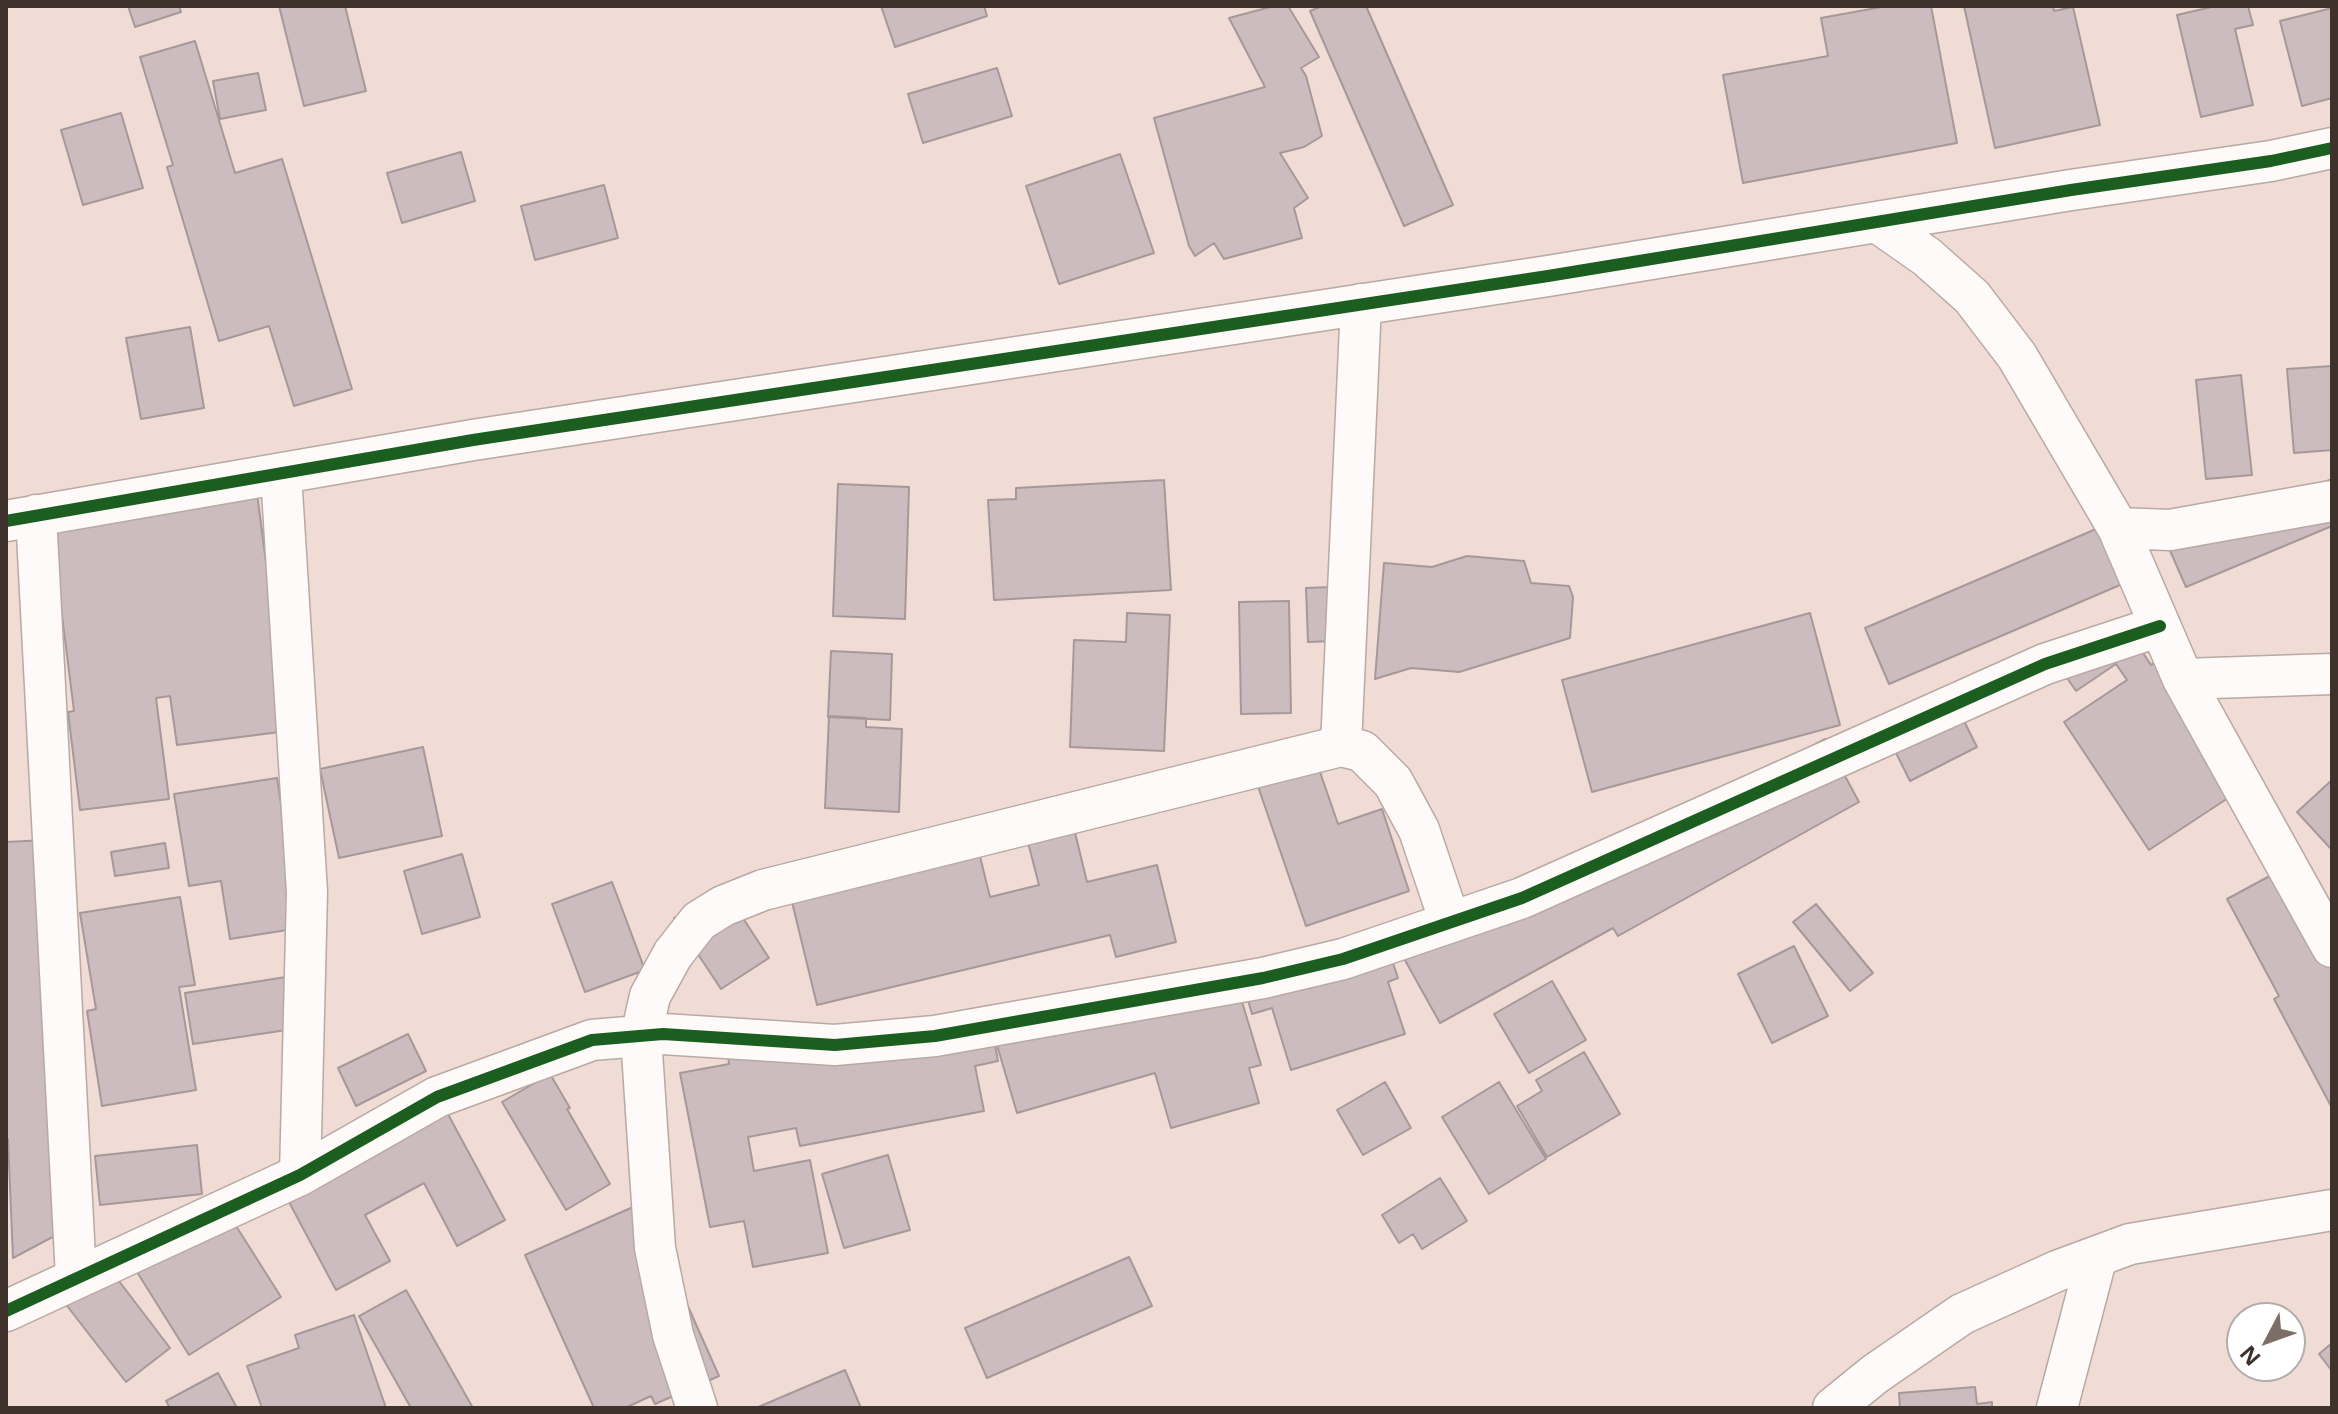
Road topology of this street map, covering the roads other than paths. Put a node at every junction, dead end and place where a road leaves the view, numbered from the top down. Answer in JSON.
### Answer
{"nodes":[{"id":1,"x":2332,"y":148,"type":"edge"},
{"id":2,"x":1877,"y":222,"type":"junction"},
{"id":3,"x":1361,"y":304,"type":"junction"},
{"id":4,"x":281,"y":474,"type":"junction"},
{"id":5,"x":2332,"y":501,"type":"edge"},
{"id":6,"x":21,"y":518,"type":"edge"},
{"id":7,"x":2118,"y":528,"type":"junction"},
{"id":8,"x":2160,"y":626,"type":"junction"},
{"id":9,"x":2332,"y":674,"type":"edge"},
{"id":10,"x":2183,"y":679,"type":"junction"},
{"id":11,"x":1341,"y":746,"type":"junction"},
{"id":12,"x":1450,"y":922,"type":"junction"},
{"id":13,"x":2332,"y":947,"type":"edge"},
{"id":14,"x":641,"y":1036,"type":"junction"},
{"id":15,"x":300,"y":1175,"type":"junction"},
{"id":16,"x":2332,"y":1210,"type":"edge"},
{"id":17,"x":2097,"y":1256,"type":"junction"},
{"id":18,"x":76,"y":1277,"type":"junction"},
{"id":19,"x":6,"y":1311,"type":"edge"},
{"id":20,"x":697,"y":1408,"type":"edge"},
{"id":21,"x":1833,"y":1408,"type":"edge"},
{"id":22,"x":2057,"y":1408,"type":"edge"}],
"edges":[{"from":1,"to":2,"type":"street"},
{"from":2,"to":3,"type":"street"},
{"from":2,"to":7,"type":"street"},
{"from":3,"to":4,"type":"street"},
{"from":3,"to":11,"type":"street"},
{"from":4,"to":6,"type":"street"},
{"from":4,"to":15,"type":"street"},
{"from":5,"to":7,"type":"street"},
{"from":6,"to":18,"type":"street"},
{"from":7,"to":8,"type":"street"},
{"from":8,"to":10,"type":"street"},
{"from":8,"to":12,"type":"street"},
{"from":9,"to":10,"type":"street"},
{"from":10,"to":13,"type":"street"},
{"from":11,"to":12,"type":"street"},
{"from":11,"to":14,"type":"street"},
{"from":12,"to":14,"type":"street"},
{"from":14,"to":15,"type":"street"},
{"from":14,"to":20,"type":"street"},
{"from":15,"to":18,"type":"street"},
{"from":16,"to":17,"type":"street"},
{"from":17,"to":21,"type":"street"},
{"from":17,"to":22,"type":"street"},
{"from":18,"to":19,"type":"street"}]}
